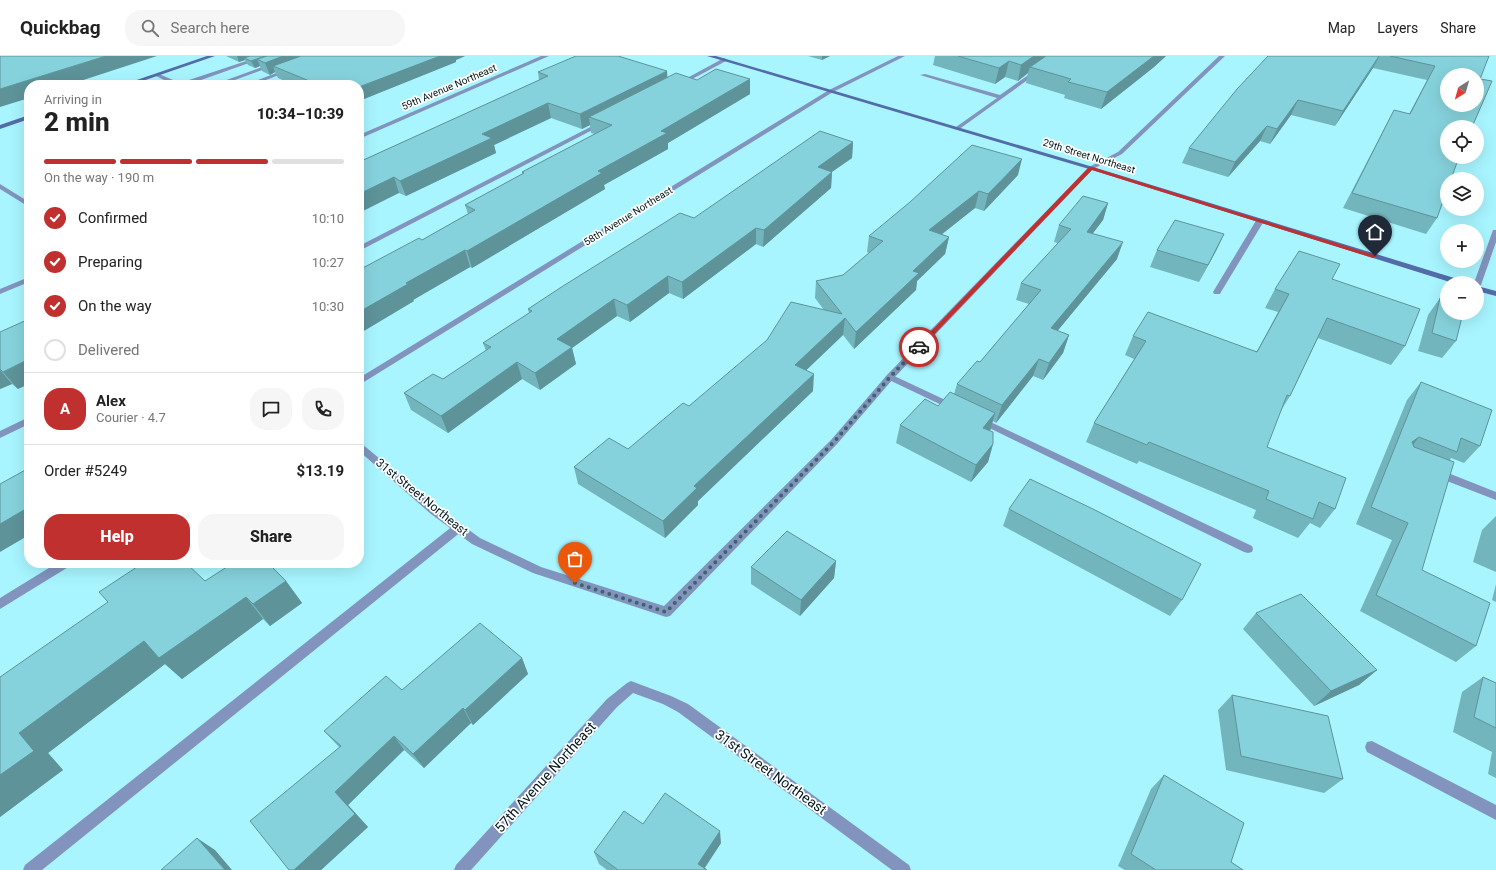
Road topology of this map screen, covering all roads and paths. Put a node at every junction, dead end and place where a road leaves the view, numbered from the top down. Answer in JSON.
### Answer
{"nodes":[{"id":1,"x":212,"y":56,"type":"edge"},
{"id":2,"x":250,"y":56,"type":"edge"},
{"id":3,"x":266,"y":56,"type":"edge"},
{"id":4,"x":297,"y":56,"type":"edge"},
{"id":5,"x":546,"y":56,"type":"edge"},
{"id":6,"x":710,"y":56,"type":"edge"},
{"id":7,"x":902,"y":56,"type":"edge"},
{"id":8,"x":1058,"y":56,"type":"edge"},
{"id":9,"x":1222,"y":56,"type":"edge"},
{"id":10,"x":724,"y":60,"type":"junction"},
{"id":11,"x":293,"y":68,"type":"edge"},
{"id":12,"x":157,"y":75,"type":"junction"},
{"id":13,"x":923,"y":75,"type":"dead end"},
{"id":14,"x":142,"y":80,"type":"edge"},
{"id":15,"x":168,"y":80,"type":"edge"},
{"id":16,"x":179,"y":80,"type":"edge"},
{"id":17,"x":195,"y":80,"type":"edge"},
{"id":18,"x":230,"y":80,"type":"edge"},
{"id":19,"x":261,"y":80,"type":"edge"},
{"id":20,"x":675,"y":86,"type":"edge"},
{"id":21,"x":831,"y":90,"type":"junction"},
{"id":22,"x":1001,"y":97,"type":"junction"},
{"id":23,"x":612,"y":118,"type":"edge"},
{"id":24,"x":24,"y":119,"type":"edge"},
{"id":25,"x":0,"y":126,"type":"edge"},
{"id":26,"x":958,"y":128,"type":"junction"},
{"id":27,"x":364,"y":135,"type":"edge"},
{"id":28,"x":1091,"y":168,"type":"junction"},
{"id":29,"x":0,"y":186,"type":"edge"},
{"id":30,"x":24,"y":202,"type":"edge"},
{"id":31,"x":1260,"y":221,"type":"junction"},
{"id":32,"x":1496,"y":232,"type":"edge"},
{"id":33,"x":364,"y":246,"type":"edge"},
{"id":34,"x":1481,"y":276,"type":"edge"},
{"id":35,"x":1440,"y":277,"type":"edge"},
{"id":36,"x":24,"y":281,"type":"edge"},
{"id":37,"x":1484,"y":290,"type":"edge"},
{"id":38,"x":0,"y":292,"type":"edge"},
{"id":39,"x":1217,"y":292,"type":"dead end"},
{"id":40,"x":1496,"y":294,"type":"edge"},
{"id":41,"x":890,"y":377,"type":"junction"},
{"id":42,"x":364,"y":379,"type":"edge"},
{"id":43,"x":24,"y":422,"type":"edge"},
{"id":44,"x":0,"y":434,"type":"edge"},
{"id":45,"x":364,"y":450,"type":"edge"},
{"id":46,"x":1425,"y":468,"type":"edge"},
{"id":47,"x":1496,"y":496,"type":"edge"},
{"id":48,"x":458,"y":528,"type":"junction"},
{"id":49,"x":1248,"y":549,"type":"dead end"},
{"id":50,"x":58,"y":568,"type":"edge"},
{"id":51,"x":0,"y":604,"type":"edge"},
{"id":52,"x":631,"y":687,"type":"joint"},
{"id":53,"x":1372,"y":747,"type":"dead end"},
{"id":54,"x":1496,"y":813,"type":"edge"},
{"id":55,"x":30,"y":870,"type":"edge"},
{"id":56,"x":461,"y":870,"type":"edge"},
{"id":57,"x":904,"y":870,"type":"edge"}],
"edges":[{"from":1,"to":12,"type":"street"},
{"from":2,"to":16,"type":"street"},
{"from":3,"to":17,"type":"street"},
{"from":4,"to":18,"type":"street"},
{"from":5,"to":27,"type":"street","name":"59th Avenue Northeast"},
{"from":6,"to":10,"type":"street","name":"29th Street Northeast"},
{"from":7,"to":21,"type":"street","name":"58th Avenue Northeast"},
{"from":8,"to":22,"type":"street"},
{"from":9,"to":28,"type":"street"},
{"from":10,"to":20,"type":"street"},
{"from":10,"to":21,"type":"street","name":"29th Street Northeast"},
{"from":11,"to":19,"type":"street"},
{"from":12,"to":14,"type":"street"},
{"from":12,"to":15,"type":"street"},
{"from":13,"to":22,"type":"street"},
{"from":21,"to":26,"type":"street","name":"29th Street Northeast"},
{"from":21,"to":42,"type":"street","name":"58th Avenue Northeast"},
{"from":22,"to":26,"type":"street"},
{"from":23,"to":33,"type":"street"},
{"from":24,"to":25,"type":"street"},
{"from":26,"to":28,"type":"street","name":"29th Street Northeast"},
{"from":28,"to":31,"type":"street","name":"29th Street Northeast"},
{"from":28,"to":41,"type":"street"},
{"from":29,"to":30,"type":"street"},
{"from":31,"to":35,"type":"street","name":"29th Street Northeast"},
{"from":31,"to":39,"type":"street"},
{"from":32,"to":34,"type":"street"},
{"from":36,"to":38,"type":"street"},
{"from":37,"to":40,"type":"street"},
{"from":41,"to":48,"type":"street","name":"31st Street Northeast"},
{"from":41,"to":49,"type":"street"},
{"from":43,"to":44,"type":"street"},
{"from":45,"to":48,"type":"street","name":"31st Street Northeast"},
{"from":46,"to":47,"type":"street"},
{"from":48,"to":55,"type":"street"},
{"from":50,"to":51,"type":"street"},
{"from":52,"to":56,"type":"street","name":"57th Avenue Northeast"},
{"from":52,"to":57,"type":"street","name":"31st Street Northeast"},
{"from":53,"to":54,"type":"street"}]}
